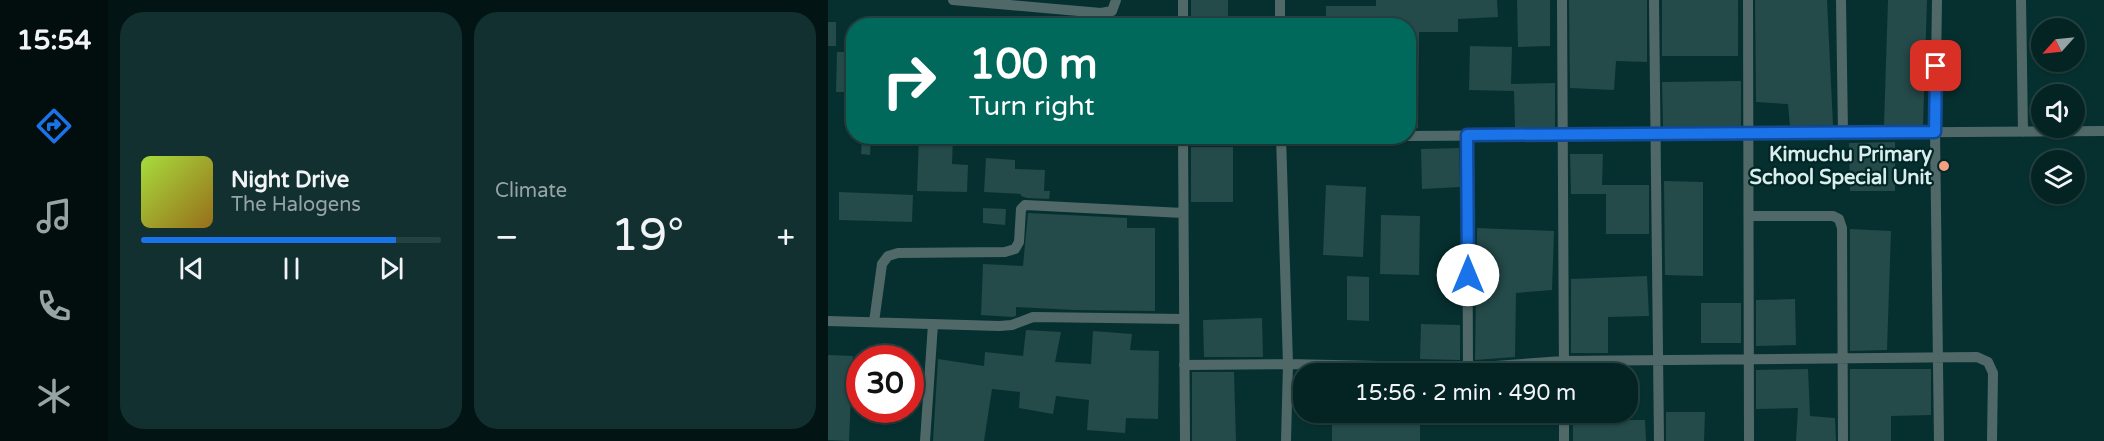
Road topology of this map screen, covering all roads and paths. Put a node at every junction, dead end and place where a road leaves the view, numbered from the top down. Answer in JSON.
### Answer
{"nodes":[{"id":1,"x":953,"y":0,"type":"edge"},
{"id":2,"x":1116,"y":0,"type":"edge"},
{"id":3,"x":1183,"y":0,"type":"edge"},
{"id":4,"x":1280,"y":0,"type":"edge"},
{"id":5,"x":1562,"y":0,"type":"edge"},
{"id":6,"x":1654,"y":0,"type":"edge"},
{"id":7,"x":1748,"y":0,"type":"edge"},
{"id":8,"x":1841,"y":0,"type":"edge"},
{"id":9,"x":1937,"y":0,"type":"edge"},
{"id":10,"x":2021,"y":0,"type":"edge"},
{"id":11,"x":1183,"y":18,"type":"edge"},
{"id":12,"x":1280,"y":18,"type":"edge"},
{"id":13,"x":2104,"y":131,"type":"edge"},
{"id":14,"x":1935,"y":132,"type":"junction"},
{"id":15,"x":2024,"y":132,"type":"junction"},
{"id":16,"x":1748,"y":133,"type":"junction"},
{"id":17,"x":1843,"y":133,"type":"junction"},
{"id":18,"x":1655,"y":134,"type":"junction"},
{"id":19,"x":1467,"y":135,"type":"junction"},
{"id":20,"x":1562,"y":135,"type":"junction"},
{"id":21,"x":1416,"y":136,"type":"edge"},
{"id":22,"x":1183,"y":144,"type":"edge"},
{"id":23,"x":1281,"y":144,"type":"edge"},
{"id":24,"x":1183,"y":213,"type":"junction"},
{"id":25,"x":1749,"y":216,"type":"junction"},
{"id":26,"x":1183,"y":319,"type":"junction"},
{"id":27,"x":828,"y":321,"type":"edge"},
{"id":28,"x":874,"y":322,"type":"junction"},
{"id":29,"x":933,"y":324,"type":"junction"},
{"id":30,"x":1937,"y":357,"type":"junction"},
{"id":31,"x":1844,"y":359,"type":"junction"},
{"id":32,"x":1749,"y":360,"type":"junction"},
{"id":33,"x":1563,"y":361,"type":"junction"},
{"id":34,"x":1659,"y":361,"type":"junction"},
{"id":35,"x":1468,"y":363,"type":"edge"},
{"id":36,"x":1536,"y":363,"type":"edge"},
{"id":37,"x":1288,"y":364,"type":"junction"},
{"id":38,"x":1293,"y":364,"type":"edge"},
{"id":39,"x":1184,"y":365,"type":"junction"},
{"id":40,"x":1564,"y":423,"type":"edge"},
{"id":41,"x":926,"y":441,"type":"edge"},
{"id":42,"x":1185,"y":441,"type":"edge"},
{"id":43,"x":1286,"y":441,"type":"edge"},
{"id":44,"x":1564,"y":441,"type":"edge"},
{"id":45,"x":1659,"y":441,"type":"edge"},
{"id":46,"x":1749,"y":441,"type":"edge"},
{"id":47,"x":1843,"y":441,"type":"edge"},
{"id":48,"x":1939,"y":441,"type":"edge"},
{"id":49,"x":1992,"y":441,"type":"edge"}],
"edges":[{"from":1,"to":2,"type":"street"},
{"from":3,"to":11,"type":"street"},
{"from":4,"to":12,"type":"street"},
{"from":5,"to":20,"type":"street"},
{"from":6,"to":18,"type":"street"},
{"from":7,"to":16,"type":"street"},
{"from":8,"to":17,"type":"street"},
{"from":9,"to":14,"type":"street"},
{"from":10,"to":15,"type":"street"},
{"from":13,"to":15,"type":"street"},
{"from":14,"to":15,"type":"street"},
{"from":14,"to":17,"type":"street"},
{"from":14,"to":30,"type":"street"},
{"from":16,"to":17,"type":"street"},
{"from":16,"to":18,"type":"street"},
{"from":16,"to":25,"type":"street"},
{"from":18,"to":20,"type":"street"},
{"from":18,"to":34,"type":"street"},
{"from":19,"to":20,"type":"street"},
{"from":19,"to":21,"type":"street"},
{"from":19,"to":35,"type":"street"},
{"from":20,"to":33,"type":"street"},
{"from":22,"to":24,"type":"street"},
{"from":23,"to":37,"type":"street"},
{"from":24,"to":26,"type":"street"},
{"from":24,"to":28,"type":"street"},
{"from":25,"to":31,"type":"street"},
{"from":25,"to":32,"type":"street"},
{"from":26,"to":29,"type":"street"},
{"from":26,"to":39,"type":"street"},
{"from":27,"to":28,"type":"street"},
{"from":28,"to":29,"type":"street"},
{"from":29,"to":41,"type":"street"},
{"from":30,"to":31,"type":"street"},
{"from":30,"to":48,"type":"street"},
{"from":30,"to":49,"type":"street"},
{"from":31,"to":32,"type":"street"},
{"from":31,"to":47,"type":"street"},
{"from":32,"to":34,"type":"street"},
{"from":32,"to":46,"type":"street"},
{"from":33,"to":34,"type":"street"},
{"from":33,"to":36,"type":"street"},
{"from":34,"to":45,"type":"street"},
{"from":37,"to":38,"type":"street"},
{"from":37,"to":39,"type":"street"},
{"from":37,"to":43,"type":"street"},
{"from":39,"to":42,"type":"street"},
{"from":40,"to":44,"type":"street"}]}
